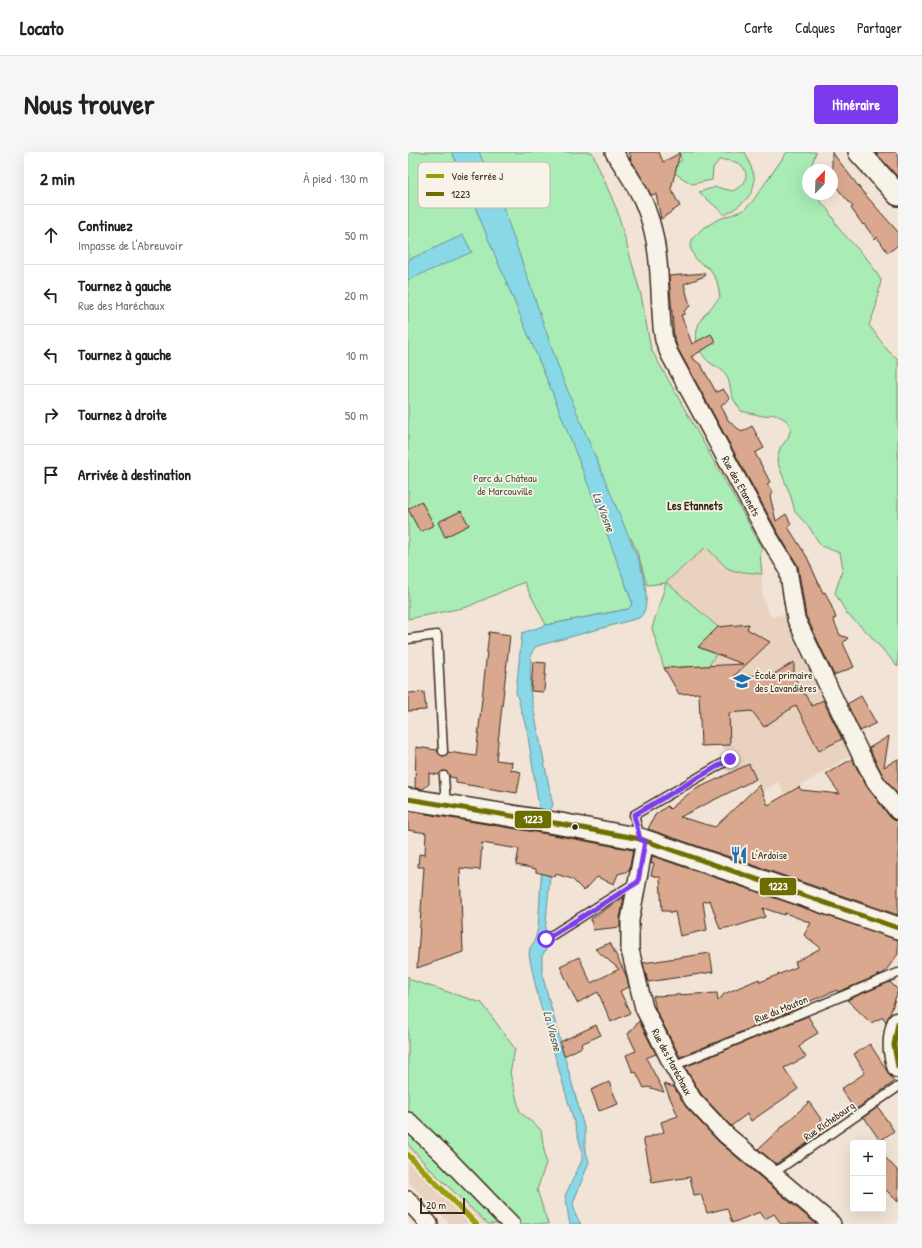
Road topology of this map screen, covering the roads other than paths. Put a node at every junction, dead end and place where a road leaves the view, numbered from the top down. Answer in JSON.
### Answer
{"nodes":[{"id":1,"x":614,"y":152,"type":"edge"},
{"id":2,"x":859,"y":152,"type":"edge"},
{"id":3,"x":898,"y":195,"type":"edge"},
{"id":4,"x":408,"y":639,"type":"edge"},
{"id":5,"x":443,"y":751,"type":"dead end"},
{"id":6,"x":730,"y":759,"type":"dead end"},
{"id":7,"x":444,"y":776,"type":"dead end"},
{"id":8,"x":408,"y":799,"type":"edge"},
{"id":9,"x":446,"y":805,"type":"junction"},
{"id":10,"x":898,"y":811,"type":"edge"},
{"id":11,"x":642,"y":840,"type":"junction"},
{"id":12,"x":638,"y":882,"type":"junction"},
{"id":13,"x":898,"y":928,"type":"edge"},
{"id":14,"x":546,"y":939,"type":"dead end"},
{"id":15,"x":898,"y":973,"type":"edge"},
{"id":16,"x":898,"y":1023,"type":"edge"},
{"id":17,"x":673,"y":1066,"type":"junction"},
{"id":18,"x":898,"y":1067,"type":"edge"},
{"id":19,"x":898,"y":1087,"type":"edge"},
{"id":20,"x":408,"y":1121,"type":"edge"},
{"id":21,"x":772,"y":1174,"type":"junction"},
{"id":22,"x":408,"y":1200,"type":"edge"},
{"id":23,"x":429,"y":1224,"type":"edge"},
{"id":24,"x":511,"y":1224,"type":"edge"},
{"id":25,"x":832,"y":1224,"type":"edge"}],
"edges":[{"from":1,"to":10,"type":"street","name":"Rue des Etannets"},
{"from":2,"to":3,"type":"street"},
{"from":4,"to":5,"type":"lane"},
{"from":6,"to":11,"type":"lane"},
{"from":7,"to":9,"type":"lane"},
{"from":8,"to":9,"type":"street"},
{"from":9,"to":11,"type":"street"},
{"from":11,"to":12,"type":"street","name":"Rue des Maréchaux"},
{"from":11,"to":13,"type":"street"},
{"from":12,"to":14,"type":"lane"},
{"from":12,"to":17,"type":"street","name":"Rue des Maréchaux"},
{"from":15,"to":17,"type":"lane","name":"Rue du Mouton"},
{"from":16,"to":18,"type":"street"},
{"from":17,"to":21,"type":"street","name":"Rue des Maréchaux"},
{"from":19,"to":21,"type":"lane","name":"Rue Richebourg"},
{"from":20,"to":24,"type":"street"},
{"from":21,"to":25,"type":"street","name":"Rue des Maréchaux"},
{"from":22,"to":23,"type":"street"}]}
